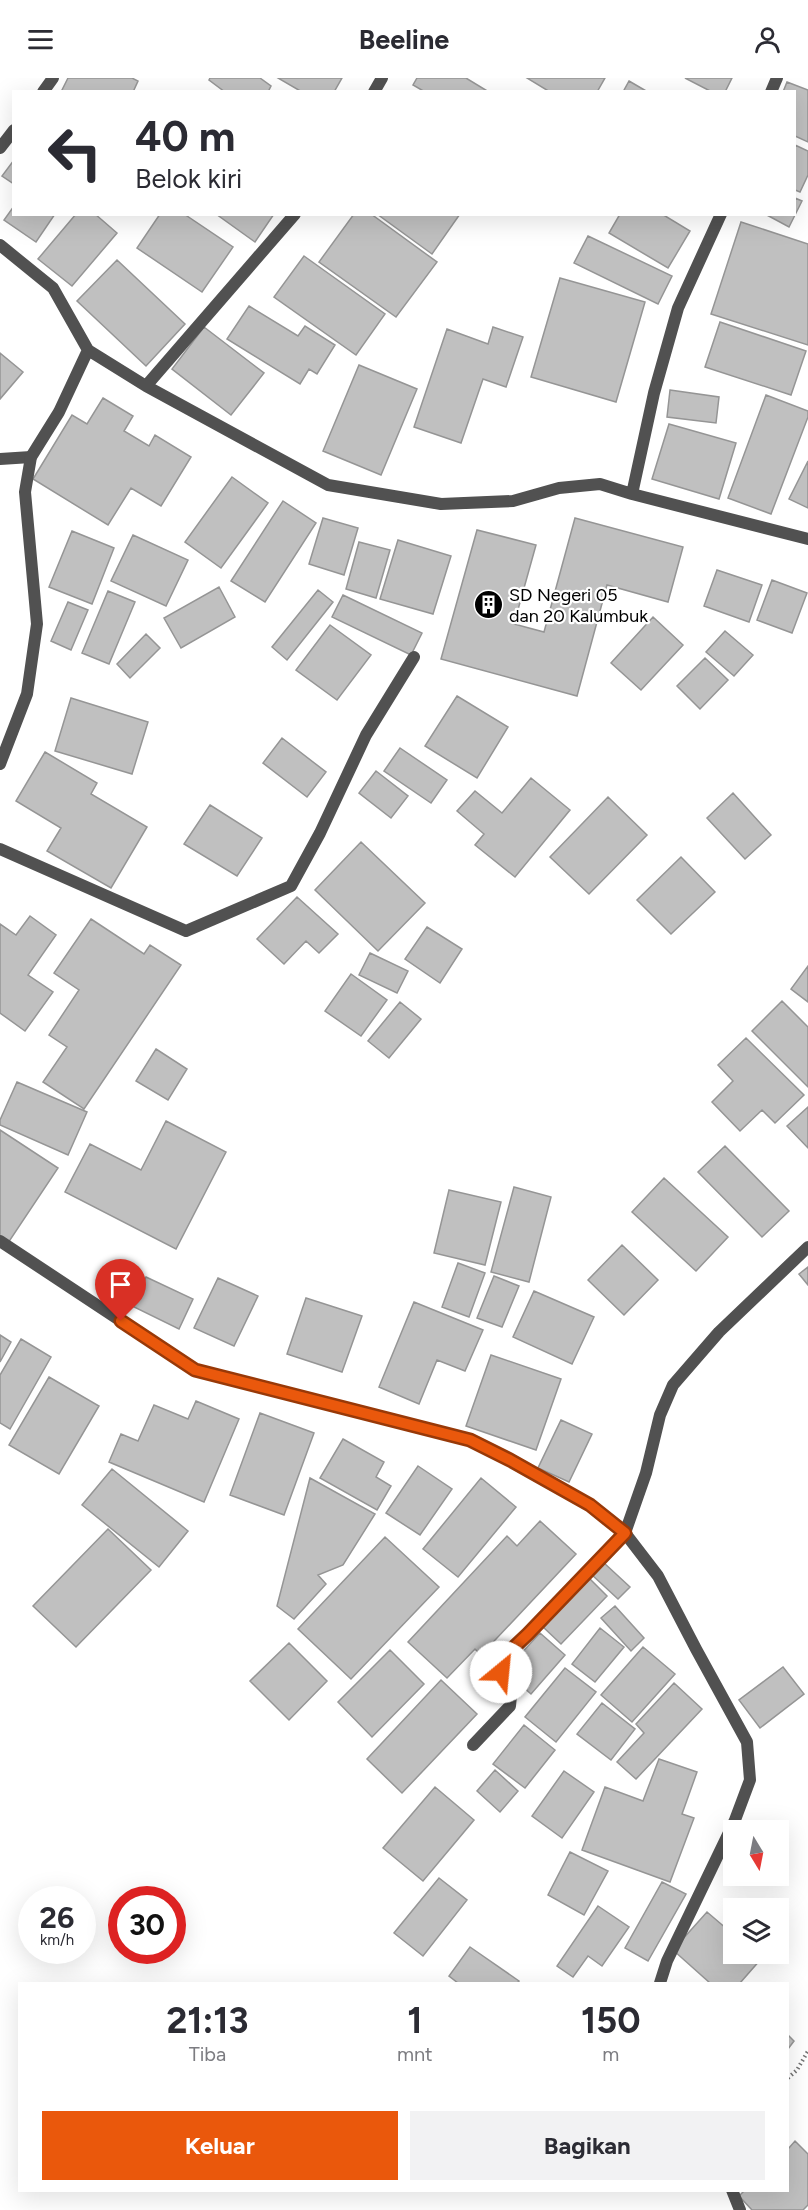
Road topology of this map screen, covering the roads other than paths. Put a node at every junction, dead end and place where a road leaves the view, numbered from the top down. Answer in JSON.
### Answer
{"nodes":[{"id":1,"x":12,"y":133,"type":"edge"},
{"id":2,"x":0,"y":148,"type":"edge"},
{"id":3,"x":293,"y":216,"type":"edge"},
{"id":4,"x":720,"y":216,"type":"edge"},
{"id":5,"x":0,"y":245,"type":"edge"},
{"id":6,"x":88,"y":350,"type":"junction"},
{"id":7,"x":146,"y":386,"type":"junction"},
{"id":8,"x":31,"y":457,"type":"junction"},
{"id":9,"x":0,"y":459,"type":"edge"},
{"id":10,"x":632,"y":494,"type":"junction"},
{"id":11,"x":808,"y":539,"type":"edge"},
{"id":12,"x":414,"y":657,"type":"dead end"},
{"id":13,"x":0,"y":764,"type":"edge"},
{"id":14,"x":0,"y":849,"type":"edge"},
{"id":15,"x":0,"y":1241,"type":"edge"},
{"id":16,"x":808,"y":1247,"type":"edge"},
{"id":17,"x":625,"y":1533,"type":"junction"},
{"id":18,"x":473,"y":1745,"type":"dead end"},
{"id":19,"x":660,"y":1982,"type":"edge"},
{"id":20,"x":733,"y":2192,"type":"edge"},
{"id":21,"x":741,"y":2210,"type":"edge"}],
"edges":[{"from":1,"to":2,"type":"street"},
{"from":3,"to":7,"type":"street"},
{"from":4,"to":10,"type":"street"},
{"from":5,"to":6,"type":"street"},
{"from":6,"to":7,"type":"street"},
{"from":6,"to":8,"type":"street"},
{"from":7,"to":10,"type":"street"},
{"from":8,"to":9,"type":"street"},
{"from":8,"to":13,"type":"street"},
{"from":10,"to":11,"type":"street"},
{"from":12,"to":14,"type":"street"},
{"from":15,"to":17,"type":"street"},
{"from":16,"to":17,"type":"street"},
{"from":17,"to":18,"type":"street"},
{"from":17,"to":19,"type":"street"},
{"from":20,"to":21,"type":"street"}]}
